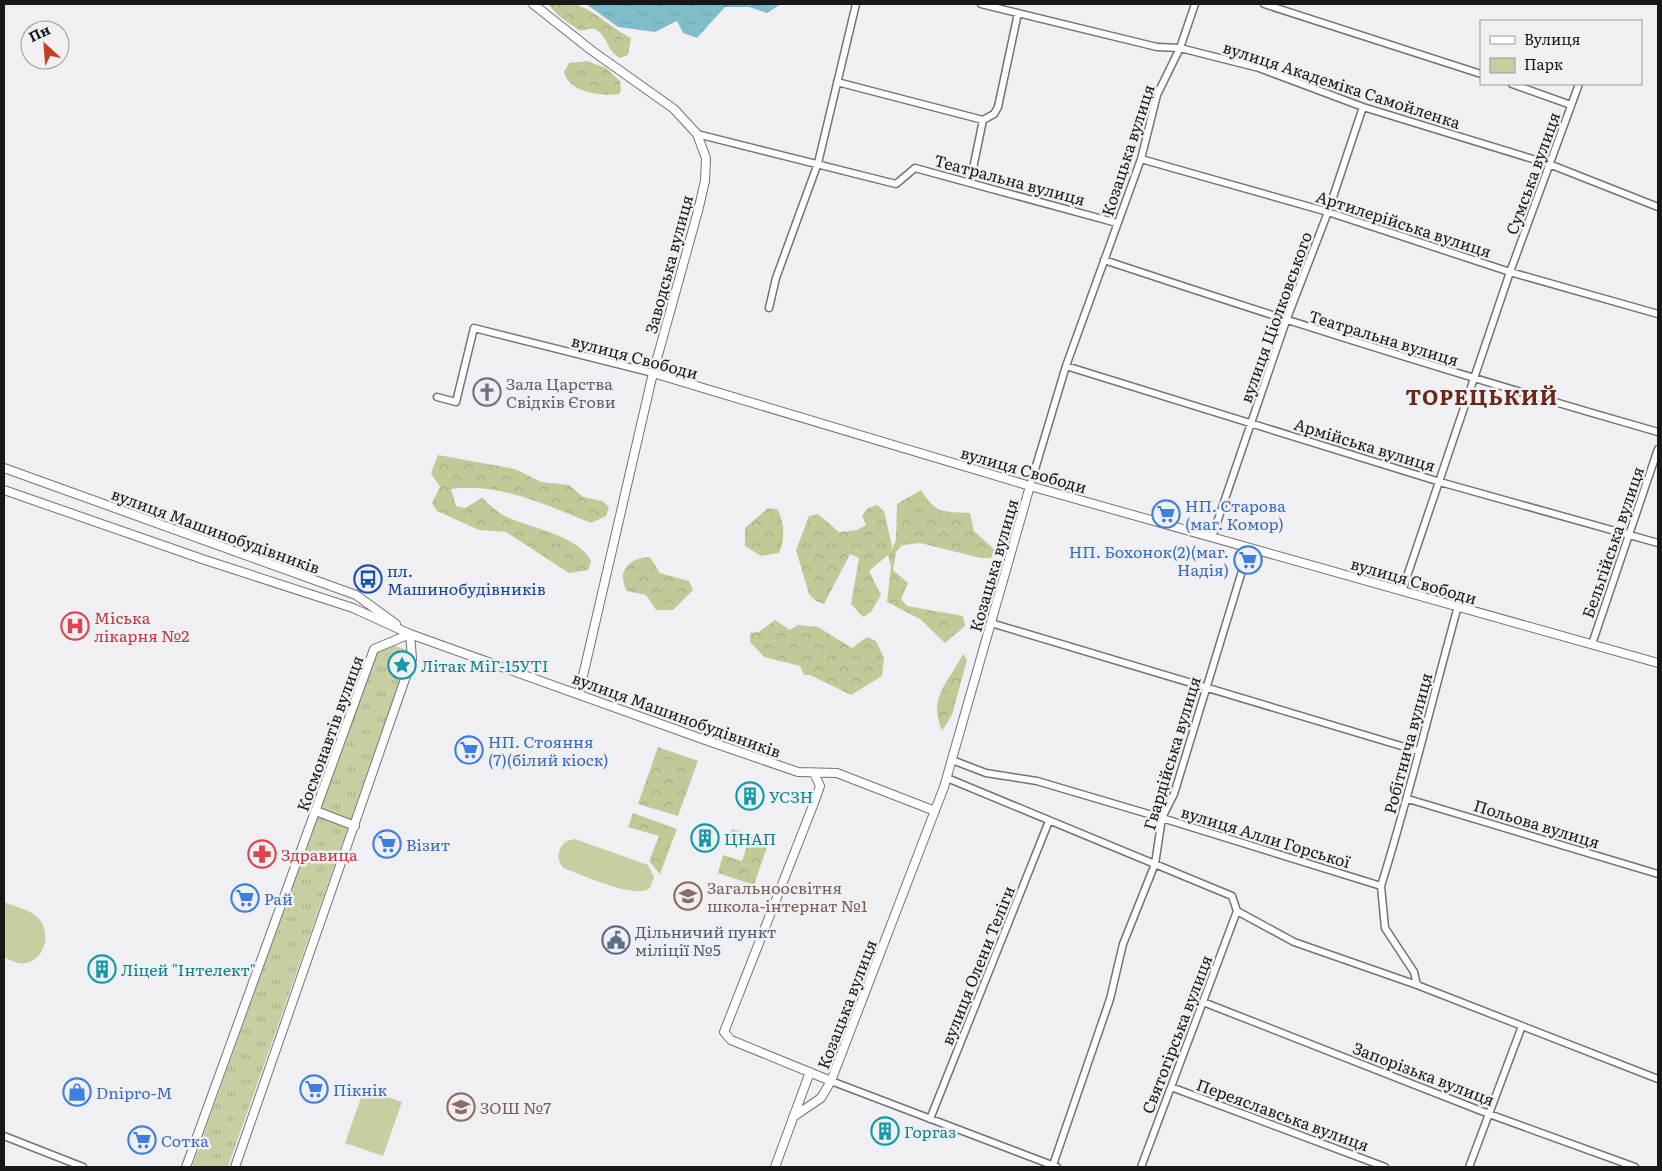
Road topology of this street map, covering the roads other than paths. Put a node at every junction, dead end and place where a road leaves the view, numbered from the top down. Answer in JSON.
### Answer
{"nodes":[{"id":1,"x":533,"y":4,"type":"edge"},
{"id":2,"x":856,"y":4,"type":"edge"},
{"id":3,"x":981,"y":4,"type":"edge"},
{"id":4,"x":1194,"y":4,"type":"edge"},
{"id":5,"x":1264,"y":4,"type":"edge"},
{"id":6,"x":1018,"y":13,"type":"junction"},
{"id":7,"x":1180,"y":48,"type":"junction"},
{"id":8,"x":1480,"y":74,"type":"edge"},
{"id":9,"x":837,"y":82,"type":"junction"},
{"id":10,"x":1515,"y":85,"type":"edge"},
{"id":11,"x":1579,"y":85,"type":"edge"},
{"id":12,"x":1571,"y":105,"type":"junction"},
{"id":13,"x":1362,"y":107,"type":"junction"},
{"id":14,"x":983,"y":120,"type":"junction"},
{"id":15,"x":696,"y":134,"type":"junction"},
{"id":16,"x":1141,"y":159,"type":"junction"},
{"id":17,"x":818,"y":163,"type":"junction"},
{"id":18,"x":1548,"y":164,"type":"junction"},
{"id":19,"x":970,"y":183,"type":"junction"},
{"id":20,"x":1658,"y":207,"type":"edge"},
{"id":21,"x":1328,"y":212,"type":"junction"},
{"id":22,"x":1118,"y":223,"type":"junction"},
{"id":23,"x":1104,"y":260,"type":"junction"},
{"id":24,"x":1510,"y":272,"type":"junction"},
{"id":25,"x":769,"y":308,"type":"dead end"},
{"id":26,"x":1658,"y":314,"type":"edge"},
{"id":27,"x":1286,"y":321,"type":"junction"},
{"id":28,"x":1066,"y":366,"type":"junction"},
{"id":29,"x":653,"y":373,"type":"junction"},
{"id":30,"x":1475,"y":380,"type":"junction"},
{"id":31,"x":437,"y":397,"type":"dead end"},
{"id":32,"x":1251,"y":423,"type":"junction"},
{"id":33,"x":1658,"y":432,"type":"edge"},
{"id":34,"x":1658,"y":449,"type":"edge"},
{"id":35,"x":4,"y":468,"type":"edge"},
{"id":36,"x":1440,"y":482,"type":"junction"},
{"id":37,"x":1030,"y":486,"type":"junction"},
{"id":38,"x":4,"y":490,"type":"edge"},
{"id":39,"x":1631,"y":536,"type":"junction"},
{"id":40,"x":1212,"y":537,"type":"junction"},
{"id":41,"x":1658,"y":543,"type":"edge"},
{"id":42,"x":1249,"y":548,"type":"junction"},
{"id":43,"x":1402,"y":590,"type":"junction"},
{"id":44,"x":1458,"y":606,"type":"junction"},
{"id":45,"x":991,"y":623,"type":"junction"},
{"id":46,"x":410,"y":634,"type":"junction"},
{"id":47,"x":1592,"y":644,"type":"junction"},
{"id":48,"x":1658,"y":663,"type":"edge"},
{"id":49,"x":1206,"y":686,"type":"junction"},
{"id":50,"x":579,"y":693,"type":"junction"},
{"id":51,"x":1418,"y":751,"type":"junction"},
{"id":52,"x":952,"y":760,"type":"junction"},
{"id":53,"x":814,"y":773,"type":"junction"},
{"id":54,"x":947,"y":778,"type":"junction"},
{"id":55,"x":1408,"y":799,"type":"junction"},
{"id":56,"x":935,"y":811,"type":"junction"},
{"id":57,"x":316,"y":812,"type":"junction"},
{"id":58,"x":1162,"y":818,"type":"junction"},
{"id":59,"x":1050,"y":821,"type":"junction"},
{"id":60,"x":355,"y":826,"type":"junction"},
{"id":61,"x":1155,"y":864,"type":"junction"},
{"id":62,"x":1658,"y":874,"type":"edge"},
{"id":63,"x":1381,"y":886,"type":"junction"},
{"id":64,"x":1237,"y":910,"type":"junction"},
{"id":65,"x":1417,"y":985,"type":"junction"},
{"id":66,"x":1203,"y":1002,"type":"junction"},
{"id":67,"x":1522,"y":1026,"type":"junction"},
{"id":68,"x":810,"y":1072,"type":"junction"},
{"id":69,"x":1658,"y":1079,"type":"edge"},
{"id":70,"x":831,"y":1081,"type":"junction"},
{"id":71,"x":1171,"y":1087,"type":"junction"},
{"id":72,"x":1489,"y":1114,"type":"junction"},
{"id":73,"x":793,"y":1117,"type":"junction"},
{"id":74,"x":930,"y":1119,"type":"junction"},
{"id":75,"x":4,"y":1136,"type":"edge"},
{"id":76,"x":1055,"y":1166,"type":"edge"},
{"id":77,"x":83,"y":1167,"type":"edge"},
{"id":78,"x":186,"y":1167,"type":"edge"},
{"id":79,"x":235,"y":1167,"type":"edge"},
{"id":80,"x":775,"y":1167,"type":"edge"},
{"id":81,"x":1140,"y":1167,"type":"edge"},
{"id":82,"x":1385,"y":1167,"type":"edge"},
{"id":83,"x":1469,"y":1167,"type":"edge"},
{"id":84,"x":1635,"y":1167,"type":"edge"}],
"edges":[{"from":1,"to":15,"type":"street","name":"Заводська вулиця"},
{"from":2,"to":9,"type":"street"},
{"from":3,"to":6,"type":"street","name":"вулиця Академіка Самойленка"},
{"from":4,"to":7,"type":"street","name":"Козацька вулиця"},
{"from":5,"to":8,"type":"street"},
{"from":6,"to":7,"type":"street","name":"вулиця Академіка Самойленка"},
{"from":6,"to":14,"type":"street"},
{"from":7,"to":13,"type":"street","name":"вулиця Академіка Самойленка"},
{"from":7,"to":16,"type":"street","name":"Козацька вулиця"},
{"from":9,"to":14,"type":"street"},
{"from":9,"to":17,"type":"street"},
{"from":10,"to":12,"type":"street"},
{"from":11,"to":12,"type":"street","name":"Сумська вулиця"},
{"from":12,"to":18,"type":"street","name":"Сумська вулиця"},
{"from":13,"to":18,"type":"street","name":"вулиця Академіка Самойленка"},
{"from":13,"to":21,"type":"street","name":"вулиця Ціолковського"},
{"from":14,"to":19,"type":"street"},
{"from":15,"to":17,"type":"street","name":"Театральна вулиця"},
{"from":15,"to":29,"type":"street","name":"Заводська вулиця"},
{"from":16,"to":21,"type":"street","name":"Артилерійська вулиця"},
{"from":16,"to":22,"type":"street","name":"Козацька вулиця"},
{"from":17,"to":19,"type":"street","name":"Театральна вулиця"},
{"from":17,"to":25,"type":"street"},
{"from":18,"to":20,"type":"street","name":"вулиця Академіка Самойленка"},
{"from":18,"to":24,"type":"street","name":"Сумська вулиця"},
{"from":19,"to":22,"type":"street","name":"Театральна вулиця"},
{"from":21,"to":24,"type":"street","name":"Артилерійська вулиця"},
{"from":21,"to":27,"type":"street","name":"вулиця Ціолковського"},
{"from":22,"to":23,"type":"street","name":"Козацька вулиця"},
{"from":23,"to":27,"type":"street","name":"Театральна вулиця"},
{"from":23,"to":28,"type":"street","name":"Козацька вулиця"},
{"from":24,"to":26,"type":"street","name":"Артилерійська вулиця"},
{"from":24,"to":30,"type":"street","name":"Сумська вулиця"},
{"from":27,"to":30,"type":"street","name":"Театральна вулиця"},
{"from":27,"to":32,"type":"street","name":"вулиця Ціолковського"},
{"from":28,"to":32,"type":"street","name":"Армійська вулиця"},
{"from":28,"to":37,"type":"street","name":"Козацька вулиця"},
{"from":29,"to":31,"type":"street","name":"вулиця Свободи"},
{"from":29,"to":37,"type":"street","name":"вулиця Свободи"},
{"from":29,"to":50,"type":"street","name":"Заводська вулиця"},
{"from":30,"to":33,"type":"street","name":"Театральна вулиця"},
{"from":30,"to":36,"type":"street","name":"Сумська вулиця"},
{"from":32,"to":36,"type":"street","name":"Армійська вулиця"},
{"from":32,"to":40,"type":"street","name":"вулиця Ціолковського"},
{"from":34,"to":39,"type":"street","name":"Бельгійська вулиця"},
{"from":35,"to":46,"type":"street","name":"вулиця Машинобудівників"},
{"from":36,"to":39,"type":"street","name":"Армійська вулиця"},
{"from":36,"to":43,"type":"street","name":"Сумська вулиця"},
{"from":37,"to":40,"type":"street","name":"вулиця Свободи"},
{"from":37,"to":45,"type":"street","name":"Козацька вулиця"},
{"from":38,"to":46,"type":"street","name":"вулиця Машинобудівників"},
{"from":39,"to":41,"type":"street","name":"Армійська вулиця"},
{"from":39,"to":47,"type":"street","name":"Бельгійська вулиця"},
{"from":40,"to":42,"type":"street","name":"вулиця Свободи"},
{"from":42,"to":43,"type":"street","name":"вулиця Свободи"},
{"from":42,"to":49,"type":"street","name":"Гвардійська вулиця"},
{"from":43,"to":44,"type":"street","name":"вулиця Свободи"},
{"from":44,"to":47,"type":"street","name":"вулиця Свободи"},
{"from":44,"to":51,"type":"street","name":"Робітнича вулиця"},
{"from":45,"to":49,"type":"street"},
{"from":45,"to":52,"type":"street","name":"Козацька вулиця"},
{"from":46,"to":50,"type":"street","name":"вулиця Машинобудівників"},
{"from":46,"to":57,"type":"street","name":"Космонавтів вулиця"},
{"from":46,"to":60,"type":"street"},
{"from":47,"to":48,"type":"street","name":"вулиця Свободи"},
{"from":49,"to":51,"type":"street"},
{"from":49,"to":58,"type":"street","name":"Гвардійська вулиця"},
{"from":50,"to":53,"type":"street","name":"вулиця Машинобудівників"},
{"from":51,"to":55,"type":"street","name":"Робітнича вулиця"},
{"from":52,"to":54,"type":"street","name":"Козацька вулиця"},
{"from":52,"to":58,"type":"street","name":"вулиця Алли Горської"},
{"from":53,"to":56,"type":"street","name":"вулиця Машинобудівників"},
{"from":53,"to":68,"type":"street"},
{"from":54,"to":56,"type":"street","name":"Козацька вулиця"},
{"from":54,"to":59,"type":"street"},
{"from":55,"to":62,"type":"street","name":"Польова вулиця"},
{"from":55,"to":63,"type":"street","name":"Робітнича вулиця"},
{"from":56,"to":70,"type":"street","name":"Козацька вулиця"},
{"from":57,"to":60,"type":"street"},
{"from":57,"to":78,"type":"street","name":"Космонавтів вулиця"},
{"from":58,"to":61,"type":"street","name":"Гвардійська вулиця"},
{"from":58,"to":63,"type":"street","name":"вулиця Алли Горської"},
{"from":59,"to":61,"type":"street"},
{"from":59,"to":74,"type":"street","name":"вулиця Олени Теліги"},
{"from":60,"to":79,"type":"street"},
{"from":61,"to":64,"type":"street"},
{"from":61,"to":76,"type":"street","name":"Гвардійська вулиця"},
{"from":63,"to":65,"type":"street"},
{"from":64,"to":65,"type":"street"},
{"from":64,"to":66,"type":"street","name":"Святогірська вулиця"},
{"from":65,"to":67,"type":"street"},
{"from":66,"to":71,"type":"street","name":"Святогірська вулиця"},
{"from":66,"to":72,"type":"street","name":"Запорізька вулиця"},
{"from":67,"to":69,"type":"street"},
{"from":67,"to":72,"type":"street"},
{"from":68,"to":70,"type":"street"},
{"from":68,"to":73,"type":"street","name":"Козацька вулиця"},
{"from":70,"to":73,"type":"street","name":"Козацька вулиця"},
{"from":70,"to":74,"type":"street"},
{"from":71,"to":81,"type":"street","name":"Святогірська вулиця"},
{"from":71,"to":82,"type":"street","name":"Переяславська вулиця"},
{"from":72,"to":83,"type":"street"},
{"from":72,"to":84,"type":"street","name":"Запорізька вулиця"},
{"from":73,"to":80,"type":"street","name":"Козацька вулиця"},
{"from":74,"to":76,"type":"street"},
{"from":75,"to":77,"type":"street"}]}
